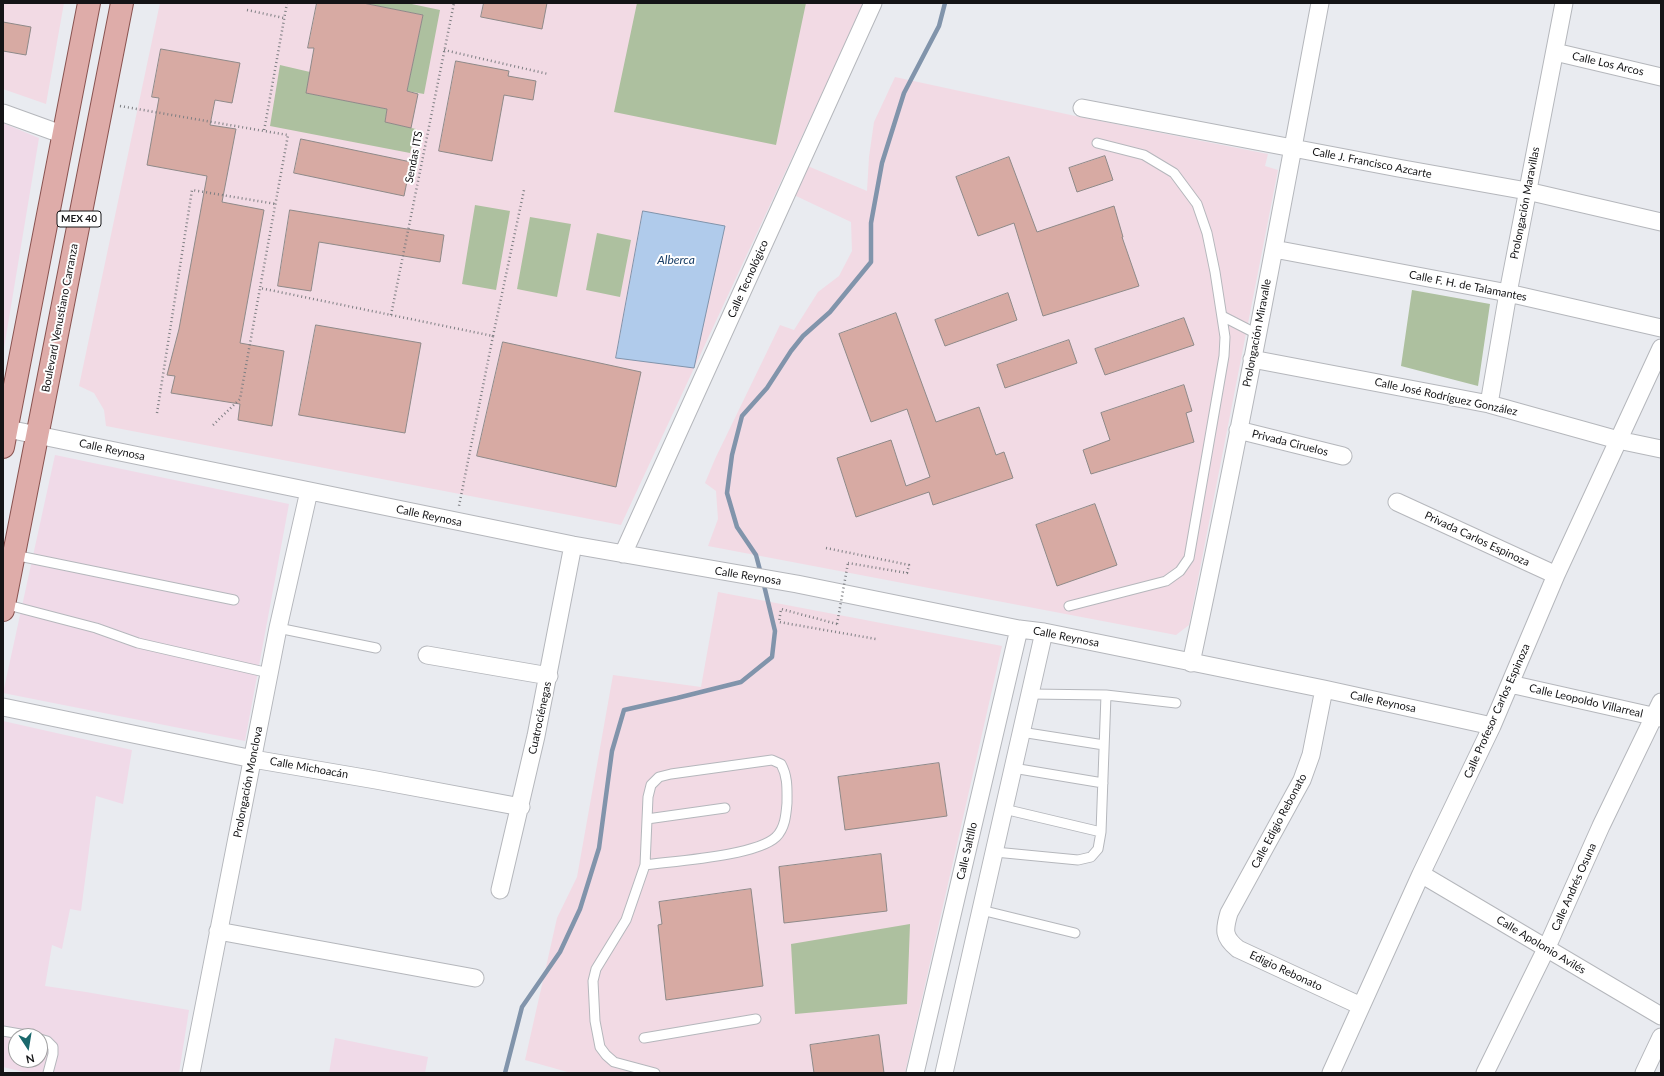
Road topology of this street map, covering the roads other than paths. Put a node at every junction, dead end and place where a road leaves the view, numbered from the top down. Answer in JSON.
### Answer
{"nodes":[{"id":1,"x":89,"y":3,"type":"edge"},
{"id":2,"x":122,"y":3,"type":"edge"},
{"id":3,"x":873,"y":3,"type":"edge"},
{"id":4,"x":1320,"y":3,"type":"edge"},
{"id":5,"x":1564,"y":3,"type":"edge"},
{"id":6,"x":1555,"y":52,"type":"junction"},
{"id":7,"x":1661,"y":77,"type":"edge"},
{"id":8,"x":1082,"y":108,"type":"dead end"},
{"id":9,"x":3,"y":113,"type":"edge"},
{"id":10,"x":64,"y":135,"type":"junction"},
{"id":11,"x":1097,"y":143,"type":"dead end"},
{"id":12,"x":1293,"y":148,"type":"junction"},
{"id":13,"x":1527,"y":191,"type":"junction"},
{"id":14,"x":1661,"y":222,"type":"edge"},
{"id":15,"x":1274,"y":249,"type":"junction"},
{"id":16,"x":1508,"y":293,"type":"junction"},
{"id":17,"x":1222,"y":316,"type":"junction"},
{"id":18,"x":1661,"y":328,"type":"edge"},
{"id":19,"x":1257,"y":334,"type":"junction"},
{"id":20,"x":1661,"y":348,"type":"edge"},
{"id":21,"x":1252,"y":359,"type":"junction"},
{"id":22,"x":1489,"y":404,"type":"junction"},
{"id":23,"x":1238,"y":430,"type":"junction"},
{"id":24,"x":36,"y":434,"type":"junction"},
{"id":25,"x":4,"y":435,"type":"edge"},
{"id":26,"x":1618,"y":440,"type":"junction"},
{"id":27,"x":1661,"y":449,"type":"edge"},
{"id":28,"x":1343,"y":456,"type":"dead end"},
{"id":29,"x":309,"y":491,"type":"junction"},
{"id":30,"x":1397,"y":502,"type":"dead end"},
{"id":31,"x":573,"y":545,"type":"junction"},
{"id":32,"x":623,"y":554,"type":"junction"},
{"id":33,"x":14,"y":555,"type":"junction"},
{"id":34,"x":1556,"y":575,"type":"junction"},
{"id":35,"x":234,"y":600,"type":"dead end"},
{"id":36,"x":1068,"y":606,"type":"dead end"},
{"id":37,"x":4,"y":607,"type":"edge"},
{"id":38,"x":278,"y":628,"type":"junction"},
{"id":39,"x":1019,"y":629,"type":"junction"},
{"id":40,"x":1044,"y":632,"type":"junction"},
{"id":41,"x":376,"y":648,"type":"dead end"},
{"id":42,"x":426,"y":655,"type":"dead end"},
{"id":43,"x":1191,"y":663,"type":"junction"},
{"id":44,"x":270,"y":673,"type":"junction"},
{"id":45,"x":548,"y":676,"type":"junction"},
{"id":46,"x":1510,"y":684,"type":"junction"},
{"id":47,"x":1324,"y":689,"type":"junction"},
{"id":48,"x":1030,"y":694,"type":"junction"},
{"id":49,"x":1106,"y":695,"type":"junction"},
{"id":50,"x":1176,"y":703,"type":"dead end"},
{"id":51,"x":3,"y":707,"type":"edge"},
{"id":52,"x":1659,"y":712,"type":"edge"},
{"id":53,"x":1492,"y":726,"type":"junction"},
{"id":54,"x":1021,"y":732,"type":"junction"},
{"id":55,"x":1104,"y":745,"type":"junction"},
{"id":56,"x":253,"y":759,"type":"junction"},
{"id":57,"x":1013,"y":768,"type":"junction"},
{"id":58,"x":1103,"y":783,"type":"junction"},
{"id":59,"x":521,"y":807,"type":"junction"},
{"id":60,"x":725,"y":808,"type":"dead end"},
{"id":61,"x":1004,"y":810,"type":"junction"},
{"id":62,"x":647,"y":819,"type":"junction"},
{"id":63,"x":1101,"y":832,"type":"junction"},
{"id":64,"x":995,"y":852,"type":"junction"},
{"id":65,"x":644,"y":865,"type":"junction"},
{"id":66,"x":1421,"y":874,"type":"junction"},
{"id":67,"x":500,"y":890,"type":"dead end"},
{"id":68,"x":981,"y":910,"type":"junction"},
{"id":69,"x":1226,"y":924,"type":"joint"},
{"id":70,"x":218,"y":931,"type":"junction"},
{"id":71,"x":1075,"y":933,"type":"dead end"},
{"id":72,"x":1547,"y":948,"type":"junction"},
{"id":73,"x":475,"y":978,"type":"dead end"},
{"id":74,"x":1361,"y":1006,"type":"junction"},
{"id":75,"x":1661,"y":1016,"type":"edge"},
{"id":76,"x":756,"y":1019,"type":"dead end"},
{"id":77,"x":1661,"y":1037,"type":"edge"},
{"id":78,"x":644,"y":1038,"type":"dead end"},
{"id":79,"x":48,"y":1042,"type":"edge"},
{"id":80,"x":48,"y":1073,"type":"edge"},
{"id":81,"x":191,"y":1073,"type":"edge"},
{"id":82,"x":654,"y":1073,"type":"edge"},
{"id":83,"x":915,"y":1073,"type":"edge"},
{"id":84,"x":944,"y":1073,"type":"edge"},
{"id":85,"x":1331,"y":1073,"type":"edge"},
{"id":86,"x":1485,"y":1073,"type":"edge"},
{"id":87,"x":1644,"y":1073,"type":"edge"}],
"edges":[{"from":1,"to":10,"type":"main road","number":"MEX 40"},
{"from":2,"to":24,"type":"main road","name":"Boulevard Venustiano Carranza","number":"MEX 40"},
{"from":3,"to":32,"type":"street","name":"Calle Tecnológico"},
{"from":4,"to":12,"type":"street","name":"Prolongación Miravalle"},
{"from":5,"to":6,"type":"street","name":"Prolongación Maravillas"},
{"from":6,"to":7,"type":"street","name":"Calle Los Arcos"},
{"from":6,"to":13,"type":"street","name":"Prolongación Maravillas"},
{"from":8,"to":12,"type":"street","name":"Calle J. Francisco Azcarte"},
{"from":9,"to":10,"type":"street"},
{"from":10,"to":25,"type":"main road","number":"MEX 40"},
{"from":11,"to":17,"type":"lane"},
{"from":12,"to":13,"type":"street","name":"Calle J. Francisco Azcarte"},
{"from":12,"to":15,"type":"street","name":"Prolongación Miravalle"},
{"from":13,"to":14,"type":"street","name":"Calle J. Francisco Azcarte"},
{"from":13,"to":16,"type":"street","name":"Prolongación Maravillas"},
{"from":15,"to":16,"type":"street","name":"Calle F. H. de Talamantes"},
{"from":15,"to":19,"type":"street","name":"Prolongación Miravalle"},
{"from":16,"to":18,"type":"street","name":"Calle F. H. de Talamantes"},
{"from":16,"to":22,"type":"street","name":"Prolongación Maravillas"},
{"from":17,"to":19,"type":"lane"},
{"from":17,"to":36,"type":"lane"},
{"from":19,"to":21,"type":"street","name":"Prolongación Miravalle"},
{"from":20,"to":26,"type":"street","name":"Calle Profesor Carlos Espinoza"},
{"from":21,"to":22,"type":"street","name":"Calle José Rodríguez González"},
{"from":21,"to":23,"type":"street","name":"Prolongación Miravalle"},
{"from":22,"to":26,"type":"street","name":"Calle José Rodríguez González"},
{"from":23,"to":28,"type":"street","name":"Privada Ciruelos"},
{"from":23,"to":43,"type":"street","name":"Prolongación Miravalle"},
{"from":24,"to":25,"type":"street","name":"Calle Reynosa"},
{"from":24,"to":29,"type":"street","name":"Calle Reynosa"},
{"from":24,"to":33,"type":"main road","name":"Boulevard Venustiano Carranza","number":"MEX 40"},
{"from":26,"to":27,"type":"street","name":"Calle José Rodríguez González"},
{"from":26,"to":34,"type":"street","name":"Calle Profesor Carlos Espinoza"},
{"from":29,"to":31,"type":"street","name":"Calle Reynosa"},
{"from":29,"to":38,"type":"street","name":"Prolongación Monclova"},
{"from":30,"to":34,"type":"street","name":"Privada Carlos Espinoza"},
{"from":31,"to":32,"type":"street","name":"Calle Reynosa"},
{"from":31,"to":45,"type":"street","name":"Cuatrociénegas"},
{"from":32,"to":39,"type":"street","name":"Calle Reynosa"},
{"from":33,"to":35,"type":"lane"},
{"from":33,"to":37,"type":"main road","name":"Boulevard Venustiano Carranza","number":"MEX 40"},
{"from":34,"to":46,"type":"street","name":"Calle Profesor Carlos Espinoza"},
{"from":37,"to":44,"type":"lane"},
{"from":38,"to":41,"type":"lane"},
{"from":38,"to":44,"type":"street","name":"Prolongación Monclova"},
{"from":39,"to":40,"type":"street","name":"Calle Reynosa"},
{"from":39,"to":83,"type":"street","name":"Calle Saltillo"},
{"from":40,"to":43,"type":"street","name":"Calle Reynosa"},
{"from":40,"to":48,"type":"street"},
{"from":42,"to":45,"type":"street"},
{"from":43,"to":47,"type":"street","name":"Calle Reynosa"},
{"from":44,"to":56,"type":"street","name":"Prolongación Monclova"},
{"from":45,"to":59,"type":"street","name":"Cuatrociénegas"},
{"from":46,"to":52,"type":"street","name":"Calle Leopoldo Villarreal"},
{"from":46,"to":53,"type":"street","name":"Calle Profesor Carlos Espinoza"},
{"from":47,"to":53,"type":"street","name":"Calle Reynosa"},
{"from":47,"to":69,"type":"street","name":"Calle Edigio Rebonato"},
{"from":48,"to":49,"type":"lane"},
{"from":48,"to":54,"type":"street"},
{"from":49,"to":50,"type":"lane"},
{"from":49,"to":55,"type":"lane"},
{"from":51,"to":56,"type":"street","name":"Calle Michoacán"},
{"from":52,"to":72,"type":"street","name":"Calle Andrés Osuna"},
{"from":53,"to":66,"type":"street","name":"Calle Profesor Carlos Espinoza"},
{"from":54,"to":55,"type":"lane"},
{"from":54,"to":57,"type":"street"},
{"from":55,"to":58,"type":"lane"},
{"from":56,"to":59,"type":"street","name":"Calle Michoacán"},
{"from":56,"to":70,"type":"street","name":"Prolongación Monclova"},
{"from":57,"to":58,"type":"lane"},
{"from":57,"to":61,"type":"street"},
{"from":58,"to":63,"type":"lane"},
{"from":59,"to":67,"type":"street","name":"Cuatrociénegas"},
{"from":60,"to":62,"type":"lane"},
{"from":61,"to":63,"type":"lane"},
{"from":61,"to":64,"type":"street"},
{"from":62,"to":65,"type":"lane"},
{"from":62,"to":65,"type":"lane"},
{"from":63,"to":64,"type":"lane"},
{"from":64,"to":68,"type":"street"},
{"from":65,"to":82,"type":"lane"},
{"from":66,"to":72,"type":"street","name":"Calle Apolonio Avilés"},
{"from":66,"to":74,"type":"street","name":"Calle Profesor Carlos Espinoza"},
{"from":68,"to":71,"type":"lane"},
{"from":68,"to":84,"type":"street"},
{"from":69,"to":74,"type":"street","name":"Edigio Rebonato"},
{"from":70,"to":73,"type":"street"},
{"from":70,"to":81,"type":"street","name":"Prolongación Monclova"},
{"from":72,"to":75,"type":"street","name":"Calle Apolonio Avilés"},
{"from":72,"to":86,"type":"street","name":"Calle Andrés Osuna"},
{"from":74,"to":85,"type":"street","name":"Calle Profesor Carlos Espinoza"},
{"from":76,"to":78,"type":"lane"},
{"from":77,"to":87,"type":"street"},
{"from":79,"to":80,"type":"lane"}]}
